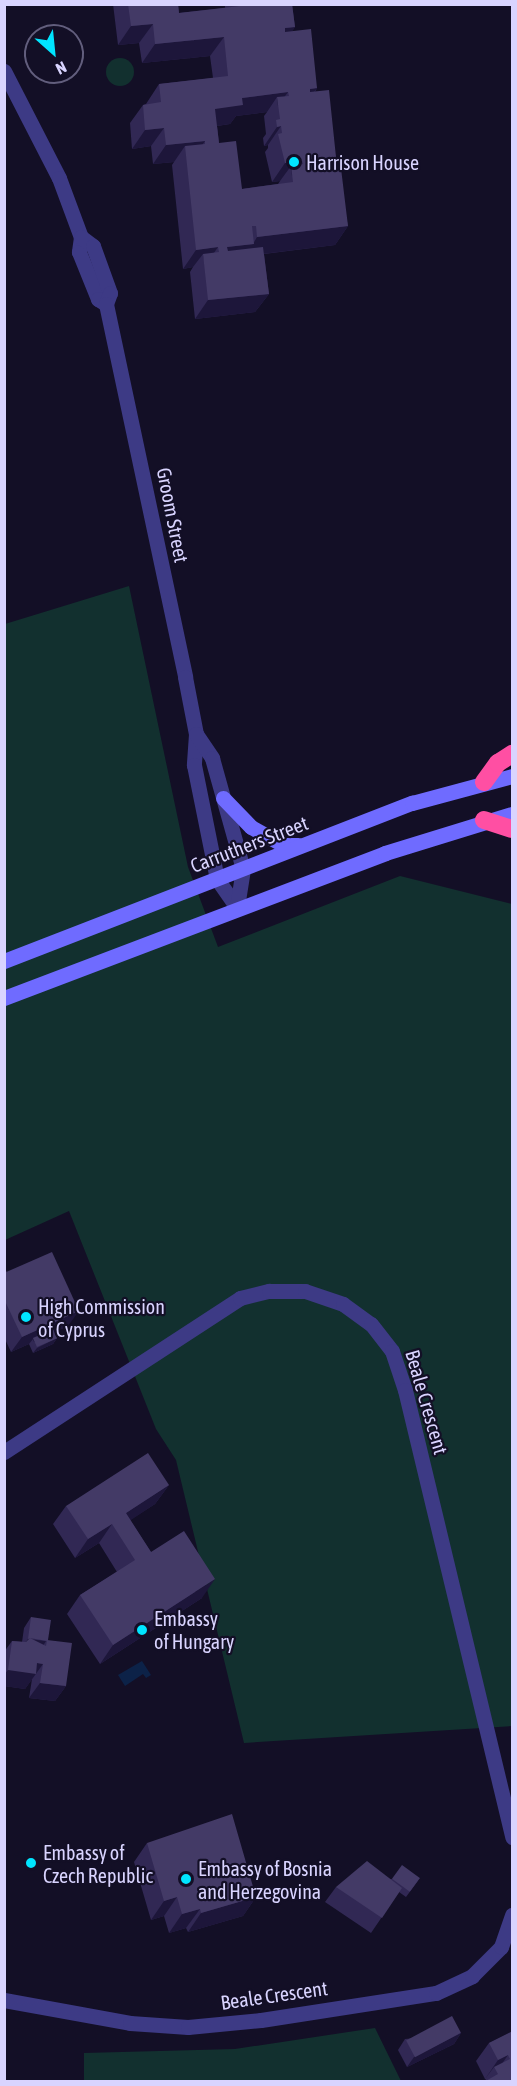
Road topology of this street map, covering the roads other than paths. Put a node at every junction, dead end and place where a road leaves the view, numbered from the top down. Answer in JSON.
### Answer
{"nodes":[{"id":1,"x":4,"y":71,"type":"edge"},
{"id":2,"x":196,"y":734,"type":"junction"},
{"id":3,"x":513,"y":754,"type":"edge"},
{"id":4,"x":513,"y":776,"type":"edge"},
{"id":5,"x":484,"y":782,"type":"junction"},
{"id":6,"x":223,"y":798,"type":"junction"},
{"id":7,"x":513,"y":814,"type":"edge"},
{"id":8,"x":484,"y":820,"type":"junction"},
{"id":9,"x":513,"y":829,"type":"edge"},
{"id":10,"x":304,"y":845,"type":"junction"},
{"id":11,"x":243,"y":869,"type":"junction"},
{"id":12,"x":217,"y":879,"type":"junction"},
{"id":13,"x":237,"y":908,"type":"junction"},
{"id":14,"x":4,"y":961,"type":"edge"},
{"id":15,"x":4,"y":998,"type":"edge"},
{"id":16,"x":4,"y":1452,"type":"edge"},
{"id":17,"x":513,"y":1837,"type":"edge"},
{"id":18,"x":513,"y":1915,"type":"edge"},
{"id":19,"x":4,"y":2000,"type":"edge"}],
"edges":[{"from":1,"to":2,"type":"street","name":"Groom Street"},
{"from":2,"to":6,"type":"street","name":"Groom Street"},
{"from":2,"to":12,"type":"street","name":"Groom Street"},
{"from":3,"to":5,"type":"highway"},
{"from":4,"to":5,"type":"main road","name":"Carruthers Street"},
{"from":5,"to":10,"type":"main road","name":"Carruthers Street"},
{"from":6,"to":10,"type":"main road"},
{"from":6,"to":11,"type":"street","name":"Groom Street"},
{"from":7,"to":8,"type":"main road"},
{"from":8,"to":9,"type":"highway"},
{"from":8,"to":13,"type":"main road"},
{"from":10,"to":11,"type":"main road","name":"Carruthers Street"},
{"from":11,"to":12,"type":"main road","name":"Carruthers Street"},
{"from":11,"to":13,"type":"street","name":"Groom Street"},
{"from":12,"to":13,"type":"street","name":"Groom Street"},
{"from":12,"to":14,"type":"main road","name":"Carruthers Street"},
{"from":13,"to":15,"type":"main road"},
{"from":16,"to":17,"type":"street","name":"Beale Crescent"},
{"from":18,"to":19,"type":"street","name":"Beale Crescent"}]}
